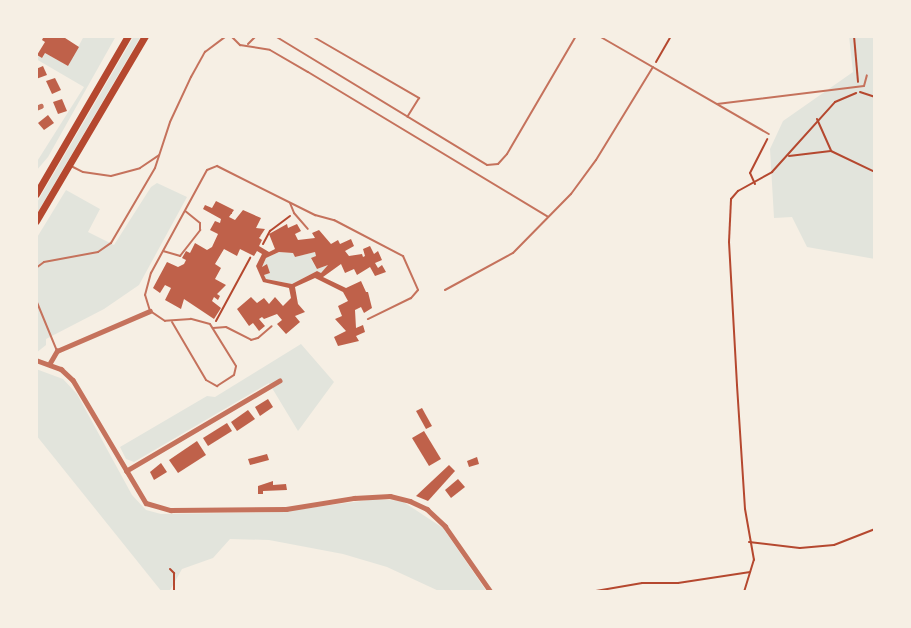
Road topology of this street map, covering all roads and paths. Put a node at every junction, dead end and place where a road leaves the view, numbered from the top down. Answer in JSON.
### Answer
{"nodes":[{"id":1,"x":128,"y":36,"type":"edge"},
{"id":2,"x":145,"y":36,"type":"edge"},
{"id":3,"x":226,"y":36,"type":"edge"},
{"id":4,"x":231,"y":36,"type":"edge"},
{"id":5,"x":256,"y":36,"type":"edge"},
{"id":6,"x":275,"y":36,"type":"edge"},
{"id":7,"x":312,"y":36,"type":"edge"},
{"id":8,"x":576,"y":36,"type":"edge"},
{"id":9,"x":599,"y":36,"type":"edge"},
{"id":10,"x":671,"y":36,"type":"edge"},
{"id":11,"x":854,"y":36,"type":"edge"},
{"id":12,"x":248,"y":44,"type":"junction"},
{"id":13,"x":653,"y":67,"type":"junction"},
{"id":14,"x":867,"y":75,"type":"dead end"},
{"id":15,"x":858,"y":86,"type":"junction"},
{"id":16,"x":859,"y":92,"type":"junction"},
{"id":17,"x":875,"y":96,"type":"edge"},
{"id":18,"x":717,"y":104,"type":"junction"},
{"id":19,"x":407,"y":117,"type":"junction"},
{"id":20,"x":817,"y":119,"type":"junction"},
{"id":21,"x":769,"y":134,"type":"joint"},
{"id":22,"x":831,"y":151,"type":"junction"},
{"id":23,"x":159,"y":156,"type":"junction"},
{"id":24,"x":789,"y":156,"type":"junction"},
{"id":25,"x":69,"y":164,"type":"junction"},
{"id":26,"x":875,"y":172,"type":"edge"},
{"id":27,"x":755,"y":184,"type":"junction"},
{"id":28,"x":36,"y":194,"type":"edge"},
{"id":29,"x":290,"y":203,"type":"junction"},
{"id":30,"x":185,"y":211,"type":"junction"},
{"id":31,"x":294,"y":213,"type":"junction"},
{"id":32,"x":548,"y":217,"type":"junction"},
{"id":33,"x":36,"y":221,"type":"edge"},
{"id":34,"x":308,"y":230,"type":"dead end"},
{"id":35,"x":263,"y":244,"type":"dead end"},
{"id":36,"x":163,"y":250,"type":"junction"},
{"id":37,"x":250,"y":258,"type":"dead end"},
{"id":38,"x":36,"y":268,"type":"edge"},
{"id":39,"x":445,"y":290,"type":"dead end"},
{"id":40,"x":36,"y":300,"type":"edge"},
{"id":41,"x":150,"y":311,"type":"junction"},
{"id":42,"x":368,"y":319,"type":"dead end"},
{"id":43,"x":172,"y":322,"type":"junction"},
{"id":44,"x":272,"y":326,"type":"dead end"},
{"id":45,"x":212,"y":328,"type":"junction"},
{"id":46,"x":57,"y":351,"type":"junction"},
{"id":47,"x":36,"y":360,"type":"edge"},
{"id":48,"x":50,"y":363,"type":"junction"},
{"id":49,"x":279,"y":381,"type":"dead end"},
{"id":50,"x":126,"y":471,"type":"junction"},
{"id":51,"x":875,"y":530,"type":"edge"},
{"id":52,"x":749,"y":545,"type":"junction"},
{"id":53,"x":170,"y":569,"type":"dead end"},
{"id":54,"x":750,"y":572,"type":"junction"},
{"id":55,"x":174,"y":592,"type":"edge"},
{"id":56,"x":492,"y":592,"type":"edge"},
{"id":57,"x":590,"y":592,"type":"edge"},
{"id":58,"x":744,"y":592,"type":"edge"}],
"edges":[{"from":1,"to":28,"type":"highway"},
{"from":2,"to":25,"type":"highway"},
{"from":3,"to":23,"type":"lane"},
{"from":4,"to":12,"type":"lane"},
{"from":5,"to":12,"type":"lane"},
{"from":6,"to":19,"type":"lane"},
{"from":7,"to":19,"type":"lane"},
{"from":8,"to":19,"type":"lane"},
{"from":9,"to":13,"type":"lane"},
{"from":10,"to":13,"type":"path"},
{"from":11,"to":15,"type":"path"},
{"from":12,"to":32,"type":"lane"},
{"from":13,"to":18,"type":"lane"},
{"from":13,"to":32,"type":"lane"},
{"from":14,"to":15,"type":"lane"},
{"from":15,"to":16,"type":"path"},
{"from":15,"to":18,"type":"lane"},
{"from":16,"to":17,"type":"path"},
{"from":16,"to":20,"type":"path"},
{"from":18,"to":21,"type":"lane"},
{"from":20,"to":22,"type":"path"},
{"from":20,"to":24,"type":"path"},
{"from":21,"to":27,"type":"path"},
{"from":22,"to":24,"type":"path"},
{"from":22,"to":26,"type":"path"},
{"from":23,"to":25,"type":"lane"},
{"from":23,"to":38,"type":"lane"},
{"from":24,"to":27,"type":"path"},
{"from":25,"to":33,"type":"highway"},
{"from":27,"to":52,"type":"path"},
{"from":29,"to":30,"type":"lane"},
{"from":29,"to":31,"type":"lane"},
{"from":29,"to":42,"type":"lane"},
{"from":30,"to":36,"type":"lane"},
{"from":30,"to":36,"type":"lane"},
{"from":31,"to":34,"type":"lane"},
{"from":31,"to":35,"type":"path"},
{"from":32,"to":39,"type":"lane"},
{"from":36,"to":41,"type":"lane"},
{"from":37,"to":45,"type":"path"},
{"from":40,"to":46,"type":"lane"},
{"from":41,"to":43,"type":"lane"},
{"from":41,"to":46,"type":"street"},
{"from":43,"to":45,"type":"lane"},
{"from":43,"to":45,"type":"lane"},
{"from":44,"to":45,"type":"lane"},
{"from":46,"to":48,"type":"street"},
{"from":47,"to":48,"type":"street"},
{"from":48,"to":50,"type":"street"},
{"from":49,"to":50,"type":"street"},
{"from":50,"to":56,"type":"street"},
{"from":51,"to":52,"type":"path"},
{"from":52,"to":54,"type":"path"},
{"from":53,"to":55,"type":"path"},
{"from":54,"to":57,"type":"path"},
{"from":54,"to":58,"type":"path"}]}
